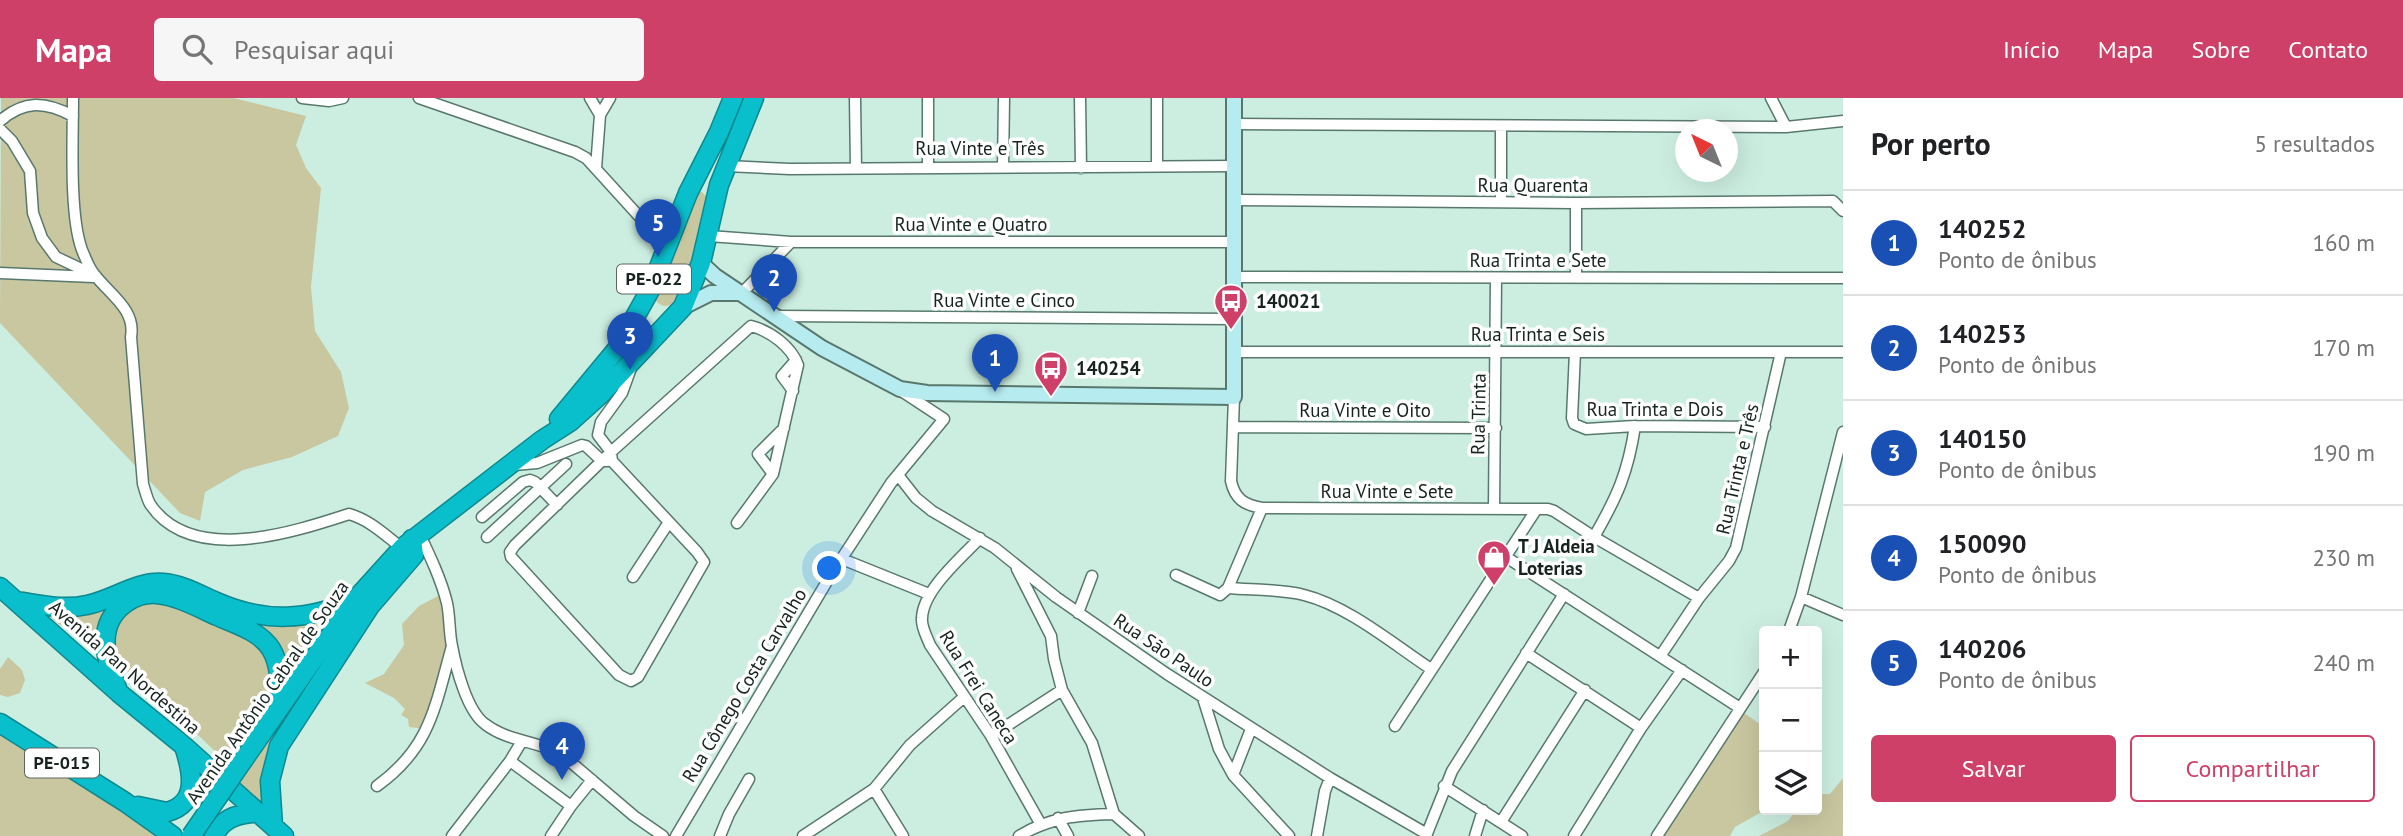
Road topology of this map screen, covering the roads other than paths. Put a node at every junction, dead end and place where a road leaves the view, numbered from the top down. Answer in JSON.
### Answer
{"nodes":[{"id":1,"x":74,"y":98,"type":"edge"},
{"id":2,"x":302,"y":98,"type":"edge"},
{"id":3,"x":343,"y":98,"type":"edge"},
{"id":4,"x":419,"y":98,"type":"edge"},
{"id":5,"x":590,"y":98,"type":"edge"},
{"id":6,"x":610,"y":98,"type":"edge"},
{"id":7,"x":733,"y":98,"type":"edge"},
{"id":8,"x":754,"y":98,"type":"edge"},
{"id":9,"x":855,"y":98,"type":"edge"},
{"id":10,"x":929,"y":98,"type":"edge"},
{"id":11,"x":1003,"y":98,"type":"edge"},
{"id":12,"x":1080,"y":98,"type":"edge"},
{"id":13,"x":1157,"y":98,"type":"edge"},
{"id":14,"x":1234,"y":98,"type":"edge"},
{"id":15,"x":1771,"y":98,"type":"edge"},
{"id":16,"x":328,"y":100,"type":"edge"},
{"id":17,"x":444,"y":102,"type":"edge"},
{"id":18,"x":600,"y":115,"type":"junction"},
{"id":19,"x":73,"y":116,"type":"junction"},
{"id":20,"x":0,"y":121,"type":"edge"},
{"id":21,"x":1843,"y":121,"type":"edge"},
{"id":22,"x":1234,"y":124,"type":"junction"},
{"id":23,"x":1501,"y":126,"type":"junction"},
{"id":24,"x":1786,"y":127,"type":"junction"},
{"id":25,"x":0,"y":129,"type":"edge"},
{"id":26,"x":726,"y":166,"type":"junction"},
{"id":27,"x":1234,"y":166,"type":"junction"},
{"id":28,"x":856,"y":167,"type":"junction"},
{"id":29,"x":928,"y":167,"type":"junction"},
{"id":30,"x":1003,"y":167,"type":"junction"},
{"id":31,"x":1080,"y":167,"type":"junction"},
{"id":32,"x":1157,"y":167,"type":"junction"},
{"id":33,"x":596,"y":168,"type":"junction"},
{"id":34,"x":688,"y":193,"type":"junction"},
{"id":35,"x":1233,"y":200,"type":"junction"},
{"id":36,"x":1501,"y":202,"type":"junction"},
{"id":37,"x":1576,"y":203,"type":"junction"},
{"id":38,"x":715,"y":204,"type":"junction"},
{"id":39,"x":1843,"y":211,"type":"edge"},
{"id":40,"x":709,"y":236,"type":"junction"},
{"id":41,"x":791,"y":242,"type":"junction"},
{"id":42,"x":1234,"y":242,"type":"junction"},
{"id":43,"x":666,"y":246,"type":"junction"},
{"id":44,"x":701,"y":262,"type":"junction"},
{"id":45,"x":0,"y":273,"type":"edge"},
{"id":46,"x":97,"y":277,"type":"junction"},
{"id":47,"x":1233,"y":277,"type":"junction"},
{"id":48,"x":1576,"y":277,"type":"junction"},
{"id":49,"x":1496,"y":278,"type":"junction"},
{"id":50,"x":1843,"y":278,"type":"edge"},
{"id":51,"x":650,"y":289,"type":"junction"},
{"id":52,"x":742,"y":293,"type":"junction"},
{"id":53,"x":683,"y":307,"type":"junction"},
{"id":54,"x":775,"y":316,"type":"junction"},
{"id":55,"x":1233,"y":319,"type":"junction"},
{"id":56,"x":1497,"y":351,"type":"junction"},
{"id":57,"x":1233,"y":352,"type":"junction"},
{"id":58,"x":1575,"y":352,"type":"junction"},
{"id":59,"x":1782,"y":352,"type":"junction"},
{"id":60,"x":1843,"y":352,"type":"edge"},
{"id":61,"x":634,"y":359,"type":"junction"},
{"id":62,"x":900,"y":389,"type":"junction"},
{"id":63,"x":1234,"y":397,"type":"junction"},
{"id":64,"x":1635,"y":426,"type":"junction"},
{"id":65,"x":1233,"y":427,"type":"junction"},
{"id":66,"x":1765,"y":427,"type":"junction"},
{"id":67,"x":784,"y":428,"type":"junction"},
{"id":68,"x":1496,"y":429,"type":"junction"},
{"id":69,"x":1843,"y":432,"type":"edge"},
{"id":70,"x":542,"y":440,"type":"junction"},
{"id":71,"x":608,"y":458,"type":"junction"},
{"id":72,"x":566,"y":464,"type":"dead end"},
{"id":73,"x":509,"y":465,"type":"junction"},
{"id":74,"x":773,"y":474,"type":"junction"},
{"id":75,"x":898,"y":475,"type":"junction"},
{"id":76,"x":540,"y":487,"type":"junction"},
{"id":77,"x":557,"y":505,"type":"junction"},
{"id":78,"x":1262,"y":508,"type":"junction"},
{"id":79,"x":1494,"y":509,"type":"junction"},
{"id":80,"x":1536,"y":510,"type":"junction"},
{"id":81,"x":482,"y":517,"type":"dead end"},
{"id":82,"x":669,"y":522,"type":"junction"},
{"id":83,"x":737,"y":523,"type":"dead end"},
{"id":84,"x":487,"y":537,"type":"dead end"},
{"id":85,"x":1594,"y":537,"type":"junction"},
{"id":86,"x":980,"y":538,"type":"junction"},
{"id":87,"x":411,"y":540,"type":"junction"},
{"id":88,"x":1507,"y":557,"type":"junction"},
{"id":89,"x":842,"y":559,"type":"junction"},
{"id":90,"x":1013,"y":561,"type":"junction"},
{"id":91,"x":1176,"y":575,"type":"dead end"},
{"id":92,"x":1092,"y":576,"type":"dead end"},
{"id":93,"x":633,"y":577,"type":"dead end"},
{"id":94,"x":0,"y":587,"type":"edge"},
{"id":95,"x":1228,"y":588,"type":"junction"},
{"id":96,"x":929,"y":594,"type":"junction"},
{"id":97,"x":1564,"y":594,"type":"junction"},
{"id":98,"x":1801,"y":597,"type":"junction"},
{"id":99,"x":1699,"y":598,"type":"junction"},
{"id":100,"x":17,"y":601,"type":"junction"},
{"id":101,"x":354,"y":601,"type":"junction"},
{"id":102,"x":1078,"y":613,"type":"junction"},
{"id":103,"x":1843,"y":615,"type":"edge"},
{"id":104,"x":1791,"y":626,"type":"edge"},
{"id":105,"x":452,"y":646,"type":"junction"},
{"id":106,"x":1526,"y":653,"type":"junction"},
{"id":107,"x":1661,"y":655,"type":"junction"},
{"id":108,"x":1431,"y":669,"type":"junction"},
{"id":109,"x":1682,"y":670,"type":"junction"},
{"id":110,"x":1759,"y":680,"type":"edge"},
{"id":111,"x":1062,"y":690,"type":"junction"},
{"id":112,"x":1585,"y":690,"type":"junction"},
{"id":113,"x":119,"y":693,"type":"junction"},
{"id":114,"x":964,"y":697,"type":"junction"},
{"id":115,"x":1203,"y":698,"type":"junction"},
{"id":116,"x":280,"y":706,"type":"junction"},
{"id":117,"x":1740,"y":708,"type":"junction"},
{"id":118,"x":0,"y":723,"type":"edge"},
{"id":119,"x":1395,"y":726,"type":"dead end"},
{"id":120,"x":1641,"y":728,"type":"junction"},
{"id":121,"x":1251,"y":729,"type":"junction"},
{"id":122,"x":990,"y":736,"type":"junction"},
{"id":123,"x":522,"y":741,"type":"junction"},
{"id":124,"x":184,"y":746,"type":"junction"},
{"id":125,"x":510,"y":761,"type":"junction"},
{"id":126,"x":1233,"y":775,"type":"junction"},
{"id":127,"x":1330,"y":778,"type":"junction"},
{"id":128,"x":749,"y":779,"type":"dead end"},
{"id":129,"x":592,"y":780,"type":"junction"},
{"id":130,"x":377,"y":786,"type":"dead end"},
{"id":131,"x":1444,"y":786,"type":"junction"},
{"id":132,"x":874,"y":789,"type":"junction"},
{"id":133,"x":125,"y":802,"type":"junction"},
{"id":134,"x":570,"y":806,"type":"junction"},
{"id":135,"x":1483,"y":810,"type":"junction"},
{"id":136,"x":257,"y":813,"type":"junction"},
{"id":137,"x":1114,"y":814,"type":"junction"},
{"id":138,"x":1058,"y":818,"type":"junction"},
{"id":139,"x":1501,"y":822,"type":"junction"},
{"id":140,"x":1040,"y":823,"type":"junction"},
{"id":141,"x":279,"y":831,"type":"edge"},
{"id":142,"x":1426,"y":835,"type":"edge"},
{"id":143,"x":173,"y":836,"type":"edge"},
{"id":144,"x":191,"y":836,"type":"edge"},
{"id":145,"x":214,"y":836,"type":"edge"},
{"id":146,"x":452,"y":836,"type":"edge"},
{"id":147,"x":551,"y":836,"type":"edge"},
{"id":148,"x":663,"y":836,"type":"edge"},
{"id":149,"x":676,"y":836,"type":"edge"},
{"id":150,"x":720,"y":836,"type":"edge"},
{"id":151,"x":803,"y":836,"type":"edge"},
{"id":152,"x":903,"y":836,"type":"edge"},
{"id":153,"x":1018,"y":836,"type":"edge"},
{"id":154,"x":1068,"y":836,"type":"edge"},
{"id":155,"x":1139,"y":836,"type":"edge"},
{"id":156,"x":1289,"y":836,"type":"edge"},
{"id":157,"x":1317,"y":836,"type":"edge"},
{"id":158,"x":1475,"y":836,"type":"edge"},
{"id":159,"x":1522,"y":836,"type":"edge"},
{"id":160,"x":1574,"y":836,"type":"edge"},
{"id":161,"x":1657,"y":836,"type":"edge"}],
"edges":[{"from":1,"to":19,"type":"street"},
{"from":2,"to":16,"type":"street"},
{"from":3,"to":16,"type":"street"},
{"from":4,"to":17,"type":"street"},
{"from":5,"to":18,"type":"street"},
{"from":6,"to":18,"type":"street"},
{"from":7,"to":34,"type":"highway","name":"Avenida Antônio Cabral de Souza","number":"PE-022"},
{"from":8,"to":26,"type":"highway","name":"Avenida Antônio Cabral de Souza","number":"PE-022"},
{"from":9,"to":28,"type":"street"},
{"from":10,"to":29,"type":"street"},
{"from":11,"to":30,"type":"street"},
{"from":12,"to":31,"type":"street"},
{"from":13,"to":32,"type":"street"},
{"from":14,"to":22,"type":"main road"},
{"from":15,"to":24,"type":"street"},
{"from":17,"to":33,"type":"street"},
{"from":18,"to":33,"type":"street"},
{"from":19,"to":20,"type":"street"},
{"from":19,"to":46,"type":"street"},
{"from":21,"to":24,"type":"street"},
{"from":22,"to":23,"type":"street"},
{"from":22,"to":27,"type":"main road"},
{"from":23,"to":24,"type":"street"},
{"from":23,"to":36,"type":"street"},
{"from":25,"to":46,"type":"street"},
{"from":26,"to":28,"type":"street","name":"Rua Vinte e Três"},
{"from":26,"to":38,"type":"highway","name":"Avenida Antônio Cabral de Souza","number":"PE-022"},
{"from":27,"to":32,"type":"street","name":"Rua Vinte e Três"},
{"from":27,"to":35,"type":"main road"},
{"from":28,"to":29,"type":"street","name":"Rua Vinte e Três"},
{"from":29,"to":30,"type":"street","name":"Rua Vinte e Três"},
{"from":30,"to":31,"type":"street","name":"Rua Vinte e Três"},
{"from":31,"to":32,"type":"street","name":"Rua Vinte e Três"},
{"from":33,"to":43,"type":"street"},
{"from":34,"to":38,"type":"highway"},
{"from":34,"to":43,"type":"highway","name":"Avenida Antônio Cabral de Souza","number":"PE-022"},
{"from":35,"to":36,"type":"street","name":"Rua Quarenta"},
{"from":35,"to":42,"type":"main road"},
{"from":36,"to":37,"type":"street","name":"Rua Quarenta"},
{"from":37,"to":39,"type":"street","name":"Rua Quarenta"},
{"from":37,"to":48,"type":"street"},
{"from":38,"to":40,"type":"highway","name":"Avenida Antônio Cabral de Souza","number":"PE-022"},
{"from":40,"to":41,"type":"street","name":"Rua Vinte e Quatro"},
{"from":40,"to":44,"type":"highway","name":"Avenida Antônio Cabral de Souza","number":"PE-022"},
{"from":41,"to":42,"type":"street","name":"Rua Vinte e Quatro"},
{"from":41,"to":52,"type":"street"},
{"from":42,"to":47,"type":"main road"},
{"from":43,"to":51,"type":"highway","name":"Avenida Antônio Cabral de Souza","number":"PE-022"},
{"from":44,"to":52,"type":"main road"},
{"from":44,"to":53,"type":"highway","name":"Avenida Antônio Cabral de Souza","number":"PE-022"},
{"from":45,"to":46,"type":"street"},
{"from":46,"to":87,"type":"street"},
{"from":47,"to":49,"type":"street","name":"Rua Trinta e Sete"},
{"from":47,"to":55,"type":"main road"},
{"from":48,"to":49,"type":"street","name":"Rua Trinta e Sete"},
{"from":48,"to":50,"type":"street","name":"Rua Trinta e Sete"},
{"from":49,"to":56,"type":"street","name":"Rua Trinta"},
{"from":51,"to":53,"type":"highway"},
{"from":51,"to":70,"type":"highway","name":"Avenida Antônio Cabral de Souza","number":"PE-022"},
{"from":52,"to":53,"type":"main road"},
{"from":52,"to":54,"type":"main road"},
{"from":53,"to":61,"type":"highway","name":"Avenida Antônio Cabral de Souza","number":"PE-022"},
{"from":54,"to":55,"type":"street","name":"Rua Vinte e Cinco"},
{"from":54,"to":62,"type":"main road"},
{"from":55,"to":57,"type":"main road"},
{"from":56,"to":57,"type":"street","name":"Rua Trinta e Seis"},
{"from":56,"to":58,"type":"street","name":"Rua Trinta e Seis"},
{"from":56,"to":68,"type":"street","name":"Rua Trinta"},
{"from":57,"to":63,"type":"main road"},
{"from":58,"to":59,"type":"street","name":"Rua Trinta e Seis"},
{"from":58,"to":64,"type":"street","name":"Rua Trinta e Dois"},
{"from":59,"to":60,"type":"street","name":"Rua Trinta e Seis"},
{"from":59,"to":66,"type":"street","name":"Rua Trinta e Três"},
{"from":61,"to":70,"type":"highway","name":"Avenida Antônio Cabral de Souza","number":"PE-022"},
{"from":61,"to":71,"type":"street"},
{"from":62,"to":63,"type":"main road"},
{"from":62,"to":75,"type":"street","name":"Rua Cônego Costa Carvalho"},
{"from":63,"to":65,"type":"street"},
{"from":64,"to":66,"type":"street","name":"Rua Trinta e Dois"},
{"from":64,"to":85,"type":"street"},
{"from":65,"to":68,"type":"street","name":"Rua Vinte e Oito"},
{"from":65,"to":78,"type":"street","name":"Rua Vinte e Sete"},
{"from":66,"to":99,"type":"street","name":"Rua Trinta e Três"},
{"from":67,"to":71,"type":"street"},
{"from":67,"to":74,"type":"street"},
{"from":67,"to":74,"type":"street"},
{"from":68,"to":79,"type":"street","name":"Rua Trinta"},
{"from":69,"to":98,"type":"street"},
{"from":70,"to":73,"type":"highway","name":"Avenida Antônio Cabral de Souza","number":"PE-022"},
{"from":71,"to":73,"type":"street"},
{"from":71,"to":77,"type":"street"},
{"from":71,"to":82,"type":"street"},
{"from":72,"to":76,"type":"street"},
{"from":73,"to":87,"type":"highway","name":"Avenida Antônio Cabral de Souza","number":"PE-022"},
{"from":74,"to":83,"type":"street"},
{"from":75,"to":86,"type":"street","name":"Rua São Paulo"},
{"from":75,"to":89,"type":"street","name":"Rua Cônego Costa Carvalho"},
{"from":76,"to":77,"type":"street"},
{"from":76,"to":81,"type":"street"},
{"from":76,"to":84,"type":"street"},
{"from":77,"to":82,"type":"street"},
{"from":78,"to":79,"type":"street","name":"Rua Vinte e Sete"},
{"from":78,"to":95,"type":"street"},
{"from":79,"to":80,"type":"street","name":"Rua Vinte e Sete"},
{"from":80,"to":85,"type":"street","name":"Rua Vinte e Sete"},
{"from":80,"to":88,"type":"street"},
{"from":82,"to":93,"type":"street"},
{"from":85,"to":99,"type":"street","name":"Rua Vinte e Sete"},
{"from":86,"to":90,"type":"street","name":"Rua São Paulo"},
{"from":86,"to":96,"type":"street"},
{"from":87,"to":101,"type":"highway","name":"Avenida Antônio Cabral de Souza","number":"PE-022"},
{"from":87,"to":105,"type":"street"},
{"from":87,"to":141,"type":"highway"},
{"from":88,"to":97,"type":"street"},
{"from":88,"to":108,"type":"street"},
{"from":89,"to":96,"type":"street"},
{"from":89,"to":149,"type":"street","name":"Rua Cônego Costa Carvalho"},
{"from":90,"to":102,"type":"street","name":"Rua São Paulo"},
{"from":90,"to":111,"type":"street"},
{"from":91,"to":95,"type":"street"},
{"from":92,"to":102,"type":"street"},
{"from":94,"to":100,"type":"highway","name":"Avenida Pan Nordestina"},
{"from":95,"to":108,"type":"street"},
{"from":96,"to":114,"type":"street","name":"Rua Frei Caneca"},
{"from":97,"to":106,"type":"street"},
{"from":97,"to":107,"type":"street"},
{"from":98,"to":103,"type":"street"},
{"from":98,"to":104,"type":"street"},
{"from":99,"to":107,"type":"street","name":"Rua Trinta e Três"},
{"from":100,"to":101,"type":"highway"},
{"from":100,"to":113,"type":"highway","name":"Avenida Pan Nordestina"},
{"from":101,"to":116,"type":"highway","name":"Avenida Antônio Cabral de Souza","number":"PE-022"},
{"from":102,"to":115,"type":"street","name":"Rua São Paulo"},
{"from":105,"to":123,"type":"street"},
{"from":105,"to":130,"type":"street"},
{"from":106,"to":112,"type":"street"},
{"from":106,"to":131,"type":"street"},
{"from":107,"to":109,"type":"street"},
{"from":108,"to":119,"type":"street"},
{"from":109,"to":117,"type":"street"},
{"from":109,"to":120,"type":"street"},
{"from":110,"to":117,"type":"street"},
{"from":111,"to":122,"type":"street"},
{"from":111,"to":137,"type":"street"},
{"from":112,"to":120,"type":"street"},
{"from":112,"to":139,"type":"street"},
{"from":113,"to":116,"type":"highway"},
{"from":113,"to":124,"type":"highway","name":"Avenida Pan Nordestina"},
{"from":114,"to":122,"type":"street","name":"Rua Frei Caneca"},
{"from":114,"to":132,"type":"street"},
{"from":115,"to":121,"type":"street","name":"Rua São Paulo"},
{"from":115,"to":126,"type":"street"},
{"from":116,"to":144,"type":"highway","name":"Avenida Antônio Cabral de Souza","number":"PE-022","bridge":true},
{"from":117,"to":161,"type":"street"},
{"from":118,"to":133,"type":"highway","number":"PE-015"},
{"from":120,"to":160,"type":"street"},
{"from":121,"to":126,"type":"street"},
{"from":121,"to":127,"type":"street","name":"Rua São Paulo"},
{"from":122,"to":140,"type":"street","name":"Rua Frei Caneca"},
{"from":123,"to":125,"type":"street"},
{"from":123,"to":129,"type":"street"},
{"from":124,"to":133,"type":"highway"},
{"from":124,"to":136,"type":"highway","name":"Avenida Pan Nordestina"},
{"from":125,"to":134,"type":"street"},
{"from":125,"to":146,"type":"street"},
{"from":126,"to":156,"type":"street"},
{"from":127,"to":142,"type":"street","name":"Rua São Paulo"},
{"from":127,"to":157,"type":"street"},
{"from":128,"to":150,"type":"street"},
{"from":129,"to":134,"type":"street"},
{"from":129,"to":148,"type":"street"},
{"from":131,"to":135,"type":"street"},
{"from":131,"to":142,"type":"street"},
{"from":132,"to":151,"type":"street"},
{"from":132,"to":152,"type":"street"},
{"from":133,"to":143,"type":"highway","number":"PE-015"},
{"from":134,"to":147,"type":"street"},
{"from":135,"to":139,"type":"street"},
{"from":135,"to":158,"type":"street"},
{"from":136,"to":141,"type":"highway","name":"Avenida Pan Nordestina"},
{"from":136,"to":145,"type":"highway"},
{"from":137,"to":138,"type":"street"},
{"from":137,"to":155,"type":"street"},
{"from":138,"to":140,"type":"street"},
{"from":138,"to":154,"type":"street"},
{"from":139,"to":159,"type":"street"},
{"from":140,"to":153,"type":"street"}]}
